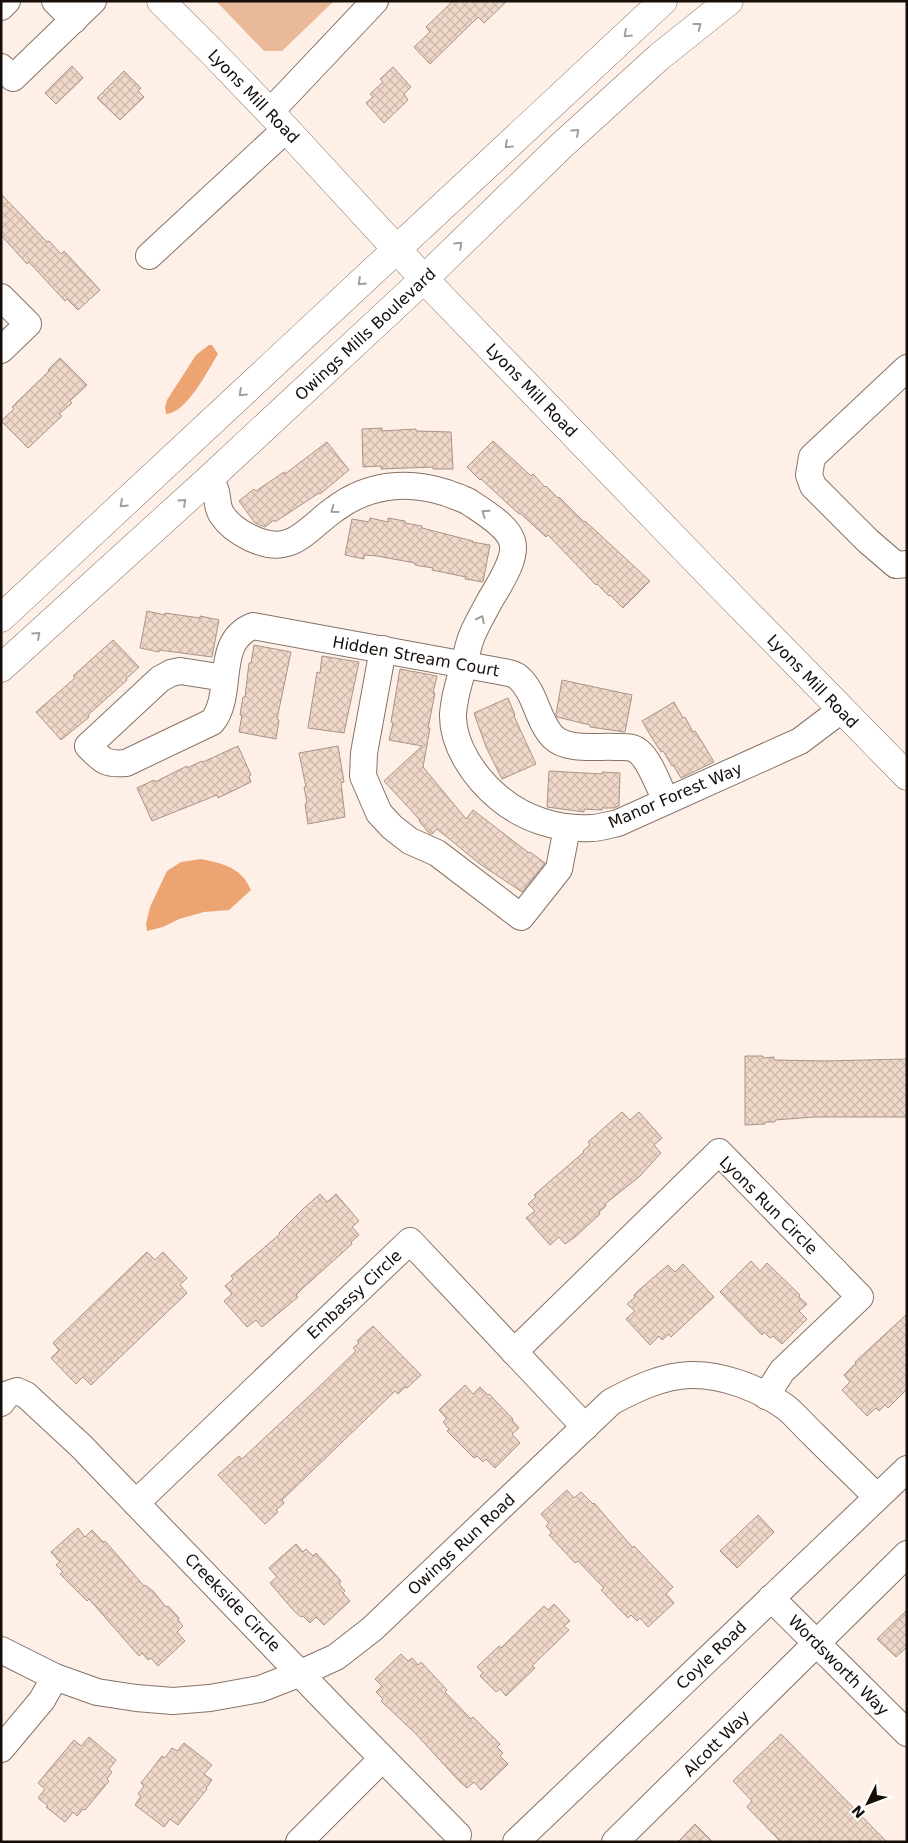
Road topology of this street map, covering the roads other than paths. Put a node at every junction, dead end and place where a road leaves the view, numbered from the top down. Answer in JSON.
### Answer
{"nodes":[{"id":1,"x":7,"y":1,"type":"edge"},
{"id":2,"x":55,"y":1,"type":"edge"},
{"id":3,"x":93,"y":1,"type":"edge"},
{"id":4,"x":161,"y":1,"type":"edge"},
{"id":5,"x":375,"y":1,"type":"edge"},
{"id":6,"x":663,"y":1,"type":"edge"},
{"id":7,"x":729,"y":1,"type":"edge"},
{"id":8,"x":1,"y":7,"type":"edge"},
{"id":9,"x":74,"y":20,"type":"junction"},
{"id":10,"x":1,"y":67,"type":"edge"},
{"id":11,"x":278,"y":120,"type":"junction"},
{"id":12,"x":397,"y":249,"type":"junction"},
{"id":13,"x":149,"y":256,"type":"dead end"},
{"id":14,"x":424,"y":279,"type":"junction"},
{"id":15,"x":1,"y":297,"type":"edge"},
{"id":16,"x":1,"y":350,"type":"edge"},
{"id":17,"x":907,"y":368,"type":"edge"},
{"id":18,"x":210,"y":478,"type":"junction"},
{"id":19,"x":907,"y":564,"type":"edge"},
{"id":20,"x":1,"y":618,"type":"edge"},
{"id":21,"x":383,"y":650,"type":"junction"},
{"id":22,"x":464,"y":664,"type":"junction"},
{"id":23,"x":1,"y":668,"type":"edge"},
{"id":24,"x":225,"y":678,"type":"junction"},
{"id":25,"x":841,"y":710,"type":"junction"},
{"id":26,"x":907,"y":776,"type":"edge"},
{"id":27,"x":666,"y":801,"type":"junction"},
{"id":28,"x":568,"y":828,"type":"junction"},
{"id":29,"x":514,"y":1352,"type":"junction"},
{"id":30,"x":766,"y":1396,"type":"junction"},
{"id":31,"x":1,"y":1403,"type":"edge"},
{"id":32,"x":585,"y":1427,"type":"junction"},
{"id":33,"x":907,"y":1468,"type":"edge"},
{"id":34,"x":877,"y":1497,"type":"junction"},
{"id":35,"x":136,"y":1503,"type":"junction"},
{"id":36,"x":907,"y":1554,"type":"edge"},
{"id":37,"x":771,"y":1598,"type":"junction"},
{"id":38,"x":816,"y":1643,"type":"junction"},
{"id":39,"x":1,"y":1650,"type":"edge"},
{"id":40,"x":301,"y":1673,"type":"junction"},
{"id":41,"x":55,"y":1677,"type":"junction"},
{"id":42,"x":907,"y":1733,"type":"edge"},
{"id":43,"x":1,"y":1749,"type":"edge"},
{"id":44,"x":382,"y":1759,"type":"junction"},
{"id":45,"x":458,"y":1835,"type":"dead end"},
{"id":46,"x":299,"y":1842,"type":"edge"},
{"id":47,"x":516,"y":1842,"type":"edge"},
{"id":48,"x":615,"y":1842,"type":"edge"}],
"edges":[{"from":1,"to":8,"type":"street"},
{"from":2,"to":9,"type":"street"},
{"from":3,"to":9,"type":"street"},
{"from":4,"to":11,"type":"main road","name":"Lyons Mill Road"},
{"from":5,"to":11,"type":"street"},
{"from":6,"to":12,"type":"main road","one_way":true},
{"from":14,"to":7,"type":"main road","name":"Owings Mills Boulevard","one_way":true},
{"from":9,"to":10,"type":"street"},
{"from":11,"to":12,"type":"main road","name":"Lyons Mill Road"},
{"from":11,"to":13,"type":"street"},
{"from":12,"to":14,"type":"main road","name":"Lyons Mill Road"},
{"from":12,"to":20,"type":"main road","one_way":true},
{"from":14,"to":18,"type":"main road","name":"Owings Mills Boulevard"},
{"from":14,"to":25,"type":"main road","name":"Lyons Mill Road"},
{"from":15,"to":16,"type":"street"},
{"from":17,"to":19,"type":"street"},
{"from":22,"to":18,"type":"street","name":"Manor Forest Way","one_way":true},
{"from":23,"to":18,"type":"main road","name":"Owings Mills Boulevard","one_way":true},
{"from":21,"to":22,"type":"street","name":"Hidden Stream Court"},
{"from":21,"to":24,"type":"street","name":"Hidden Stream Court"},
{"from":21,"to":28,"type":"street"},
{"from":22,"to":27,"type":"street","name":"Hidden Stream Court"},
{"from":22,"to":28,"type":"street","name":"Manor Forest Way"},
{"from":24,"to":24,"type":"street","name":"Hidden Stream Court"},
{"from":25,"to":26,"type":"main road","name":"Lyons Mill Road"},
{"from":25,"to":27,"type":"street","name":"Manor Forest Way"},
{"from":27,"to":28,"type":"street","name":"Manor Forest Way"},
{"from":29,"to":30,"type":"street","name":"Lyons Run Circle"},
{"from":29,"to":32,"type":"street","name":"Embassy Circle"},
{"from":29,"to":35,"type":"street","name":"Embassy Circle"},
{"from":30,"to":32,"type":"street","name":"Owings Run Road"},
{"from":30,"to":34,"type":"street","name":"Owings Run Road"},
{"from":31,"to":35,"type":"street","name":"Creekside Circle"},
{"from":32,"to":40,"type":"street","name":"Owings Run Road"},
{"from":33,"to":34,"type":"street","name":"Coyle Road"},
{"from":34,"to":37,"type":"street","name":"Coyle Road"},
{"from":35,"to":40,"type":"street","name":"Creekside Circle"},
{"from":36,"to":38,"type":"street","name":"Alcott Way"},
{"from":37,"to":38,"type":"street","name":"Wordsworth Way"},
{"from":37,"to":47,"type":"street","name":"Coyle Road"},
{"from":38,"to":42,"type":"street","name":"Wordsworth Way"},
{"from":38,"to":48,"type":"street","name":"Alcott Way"},
{"from":39,"to":41,"type":"street","name":"Owings Run Road"},
{"from":40,"to":41,"type":"street","name":"Owings Run Road"},
{"from":40,"to":44,"type":"street","name":"Creekside Circle"},
{"from":41,"to":43,"type":"street"},
{"from":44,"to":45,"type":"street","name":"Creekside Circle"},
{"from":44,"to":46,"type":"street"}]}
